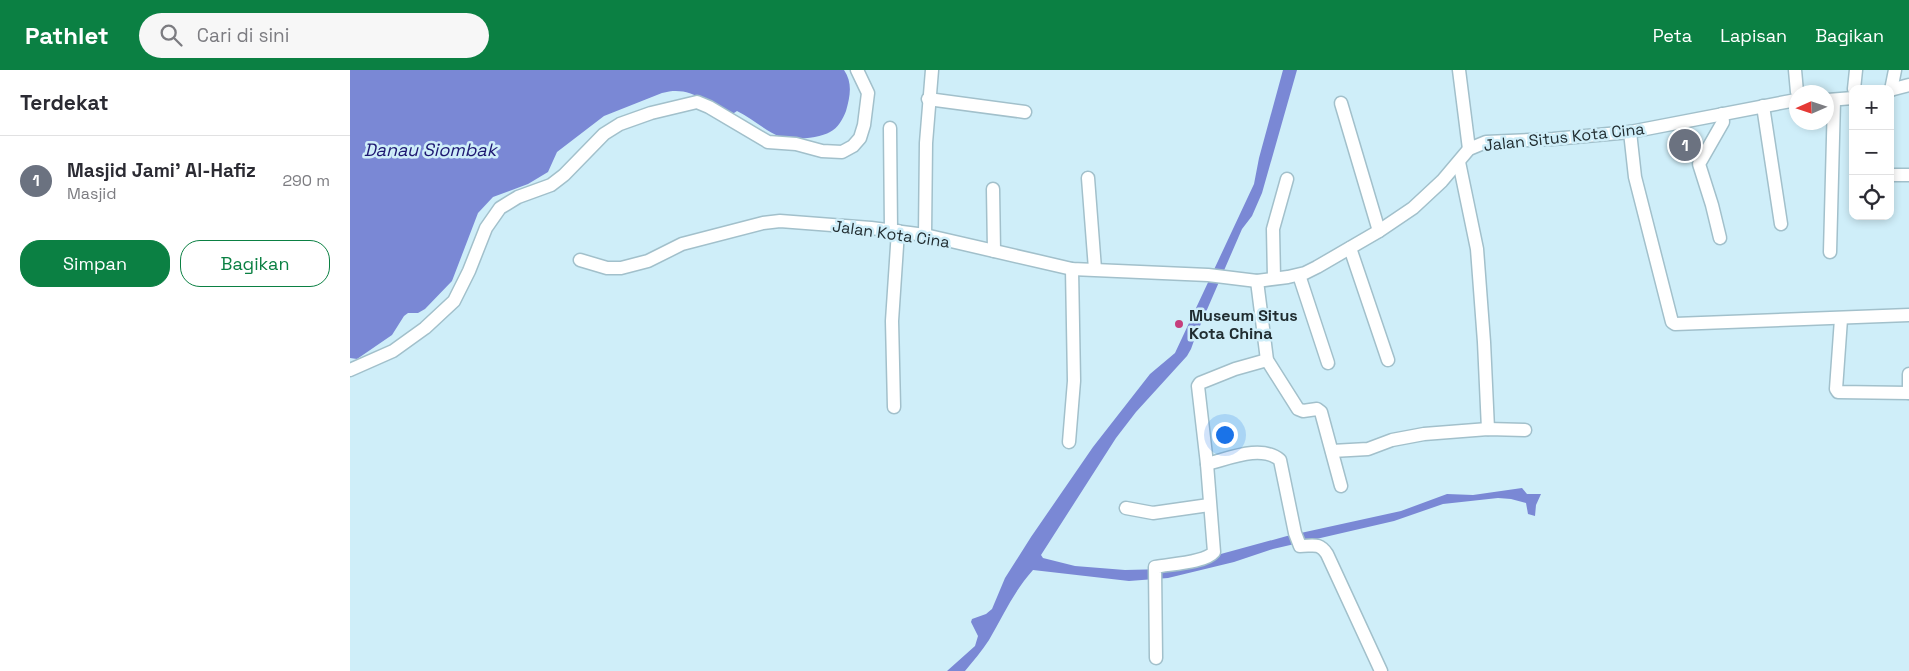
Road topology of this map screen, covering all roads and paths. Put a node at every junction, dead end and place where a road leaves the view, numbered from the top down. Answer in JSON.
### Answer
{"nodes":[{"id":1,"x":857,"y":70,"type":"edge"},
{"id":2,"x":932,"y":70,"type":"edge"},
{"id":3,"x":1459,"y":70,"type":"edge"},
{"id":4,"x":1795,"y":70,"type":"edge"},
{"id":5,"x":1856,"y":70,"type":"edge"},
{"id":6,"x":1895,"y":70,"type":"edge"},
{"id":7,"x":1796,"y":85,"type":"edge"},
{"id":8,"x":1854,"y":85,"type":"edge"},
{"id":9,"x":1891,"y":85,"type":"edge"},
{"id":10,"x":1909,"y":85,"type":"edge"},
{"id":11,"x":1894,"y":89,"type":"edge"},
{"id":12,"x":1849,"y":98,"type":"edge"},
{"id":13,"x":928,"y":99,"type":"junction"},
{"id":14,"x":1834,"y":100,"type":"edge"},
{"id":15,"x":1789,"y":101,"type":"edge"},
{"id":16,"x":1341,"y":103,"type":"dead end"},
{"id":17,"x":1763,"y":106,"type":"junction"},
{"id":18,"x":1025,"y":112,"type":"dead end"},
{"id":19,"x":1722,"y":114,"type":"junction"},
{"id":20,"x":890,"y":128,"type":"dead end"},
{"id":21,"x":1830,"y":130,"type":"edge"},
{"id":22,"x":1630,"y":132,"type":"junction"},
{"id":23,"x":1469,"y":149,"type":"junction"},
{"id":24,"x":1459,"y":162,"type":"junction"},
{"id":25,"x":1909,"y":175,"type":"edge"},
{"id":26,"x":1894,"y":176,"type":"edge"},
{"id":27,"x":1088,"y":178,"type":"dead end"},
{"id":28,"x":1287,"y":179,"type":"dead end"},
{"id":29,"x":993,"y":189,"type":"dead end"},
{"id":30,"x":1781,"y":224,"type":"dead end"},
{"id":31,"x":894,"y":231,"type":"junction"},
{"id":32,"x":1379,"y":231,"type":"junction"},
{"id":33,"x":925,"y":235,"type":"junction"},
{"id":34,"x":1720,"y":238,"type":"dead end"},
{"id":35,"x":1350,"y":248,"type":"junction"},
{"id":36,"x":994,"y":251,"type":"junction"},
{"id":37,"x":1830,"y":252,"type":"dead end"},
{"id":38,"x":580,"y":260,"type":"dead end"},
{"id":39,"x":1072,"y":269,"type":"junction"},
{"id":40,"x":1096,"y":269,"type":"junction"},
{"id":41,"x":1208,"y":275,"type":"joint"},
{"id":42,"x":1299,"y":275,"type":"junction"},
{"id":43,"x":1274,"y":278,"type":"junction"},
{"id":44,"x":1257,"y":280,"type":"junction"},
{"id":45,"x":1909,"y":315,"type":"edge"},
{"id":46,"x":1840,"y":319,"type":"junction"},
{"id":47,"x":1267,"y":360,"type":"junction"},
{"id":48,"x":1388,"y":360,"type":"dead end"},
{"id":49,"x":1328,"y":363,"type":"dead end"},
{"id":50,"x":350,"y":370,"type":"edge"},
{"id":51,"x":1909,"y":374,"type":"edge"},
{"id":52,"x":1909,"y":393,"type":"edge"},
{"id":53,"x":894,"y":407,"type":"dead end"},
{"id":54,"x":1488,"y":429,"type":"junction"},
{"id":55,"x":1525,"y":430,"type":"dead end"},
{"id":56,"x":1069,"y":442,"type":"dead end"},
{"id":57,"x":1332,"y":451,"type":"junction"},
{"id":58,"x":1207,"y":464,"type":"junction"},
{"id":59,"x":1341,"y":486,"type":"dead end"},
{"id":60,"x":1209,"y":505,"type":"junction"},
{"id":61,"x":1126,"y":508,"type":"dead end"},
{"id":62,"x":1156,"y":658,"type":"dead end"},
{"id":63,"x":1381,"y":671,"type":"edge"}],
"edges":[{"from":1,"to":50,"type":"street"},
{"from":2,"to":13,"type":"street"},
{"from":3,"to":23,"type":"street"},
{"from":4,"to":7,"type":"street"},
{"from":5,"to":8,"type":"street"},
{"from":6,"to":9,"type":"street"},
{"from":10,"to":11,"type":"street"},
{"from":12,"to":14,"type":"street"},
{"from":13,"to":18,"type":"street"},
{"from":13,"to":33,"type":"street"},
{"from":15,"to":17,"type":"street","name":"Jalan Situs Kota Cina"},
{"from":16,"to":32,"type":"street"},
{"from":17,"to":19,"type":"street","name":"Jalan Situs Kota Cina"},
{"from":17,"to":30,"type":"street"},
{"from":19,"to":22,"type":"street","name":"Jalan Situs Kota Cina"},
{"from":19,"to":34,"type":"street"},
{"from":20,"to":31,"type":"street"},
{"from":21,"to":37,"type":"street"},
{"from":22,"to":23,"type":"street","name":"Jalan Situs Kota Cina"},
{"from":22,"to":46,"type":"street"},
{"from":23,"to":24,"type":"street","name":"Jalan Situs Kota Cina"},
{"from":24,"to":32,"type":"street","name":"Jalan Situs Kota Cina"},
{"from":24,"to":54,"type":"street"},
{"from":25,"to":26,"type":"street"},
{"from":27,"to":40,"type":"street"},
{"from":28,"to":43,"type":"street"},
{"from":29,"to":36,"type":"street"},
{"from":31,"to":33,"type":"street","name":"Jalan Kota Cina"},
{"from":31,"to":38,"type":"street","name":"Jalan Kota Cina"},
{"from":31,"to":53,"type":"street"},
{"from":32,"to":35,"type":"street","name":"Jalan Situs Kota Cina"},
{"from":33,"to":36,"type":"street","name":"Jalan Kota Cina"},
{"from":35,"to":42,"type":"street","name":"Jalan Situs Kota Cina"},
{"from":35,"to":48,"type":"street"},
{"from":36,"to":39,"type":"street","name":"Jalan Kota Cina"},
{"from":39,"to":40,"type":"street","name":"Jalan Kota Cina"},
{"from":39,"to":56,"type":"street"},
{"from":40,"to":41,"type":"street","name":"Jalan Kota Cina"},
{"from":41,"to":44,"type":"street","name":"Jalan Situs Kota Cina"},
{"from":42,"to":43,"type":"street","name":"Jalan Situs Kota Cina"},
{"from":42,"to":49,"type":"street"},
{"from":43,"to":44,"type":"street","name":"Jalan Situs Kota Cina"},
{"from":44,"to":47,"type":"street"},
{"from":45,"to":46,"type":"street"},
{"from":46,"to":52,"type":"street"},
{"from":47,"to":57,"type":"street"},
{"from":47,"to":58,"type":"street"},
{"from":51,"to":52,"type":"street"},
{"from":54,"to":55,"type":"street"},
{"from":54,"to":57,"type":"street"},
{"from":57,"to":59,"type":"street"},
{"from":58,"to":60,"type":"street"},
{"from":58,"to":63,"type":"street"},
{"from":60,"to":61,"type":"street"},
{"from":60,"to":62,"type":"street"}]}
